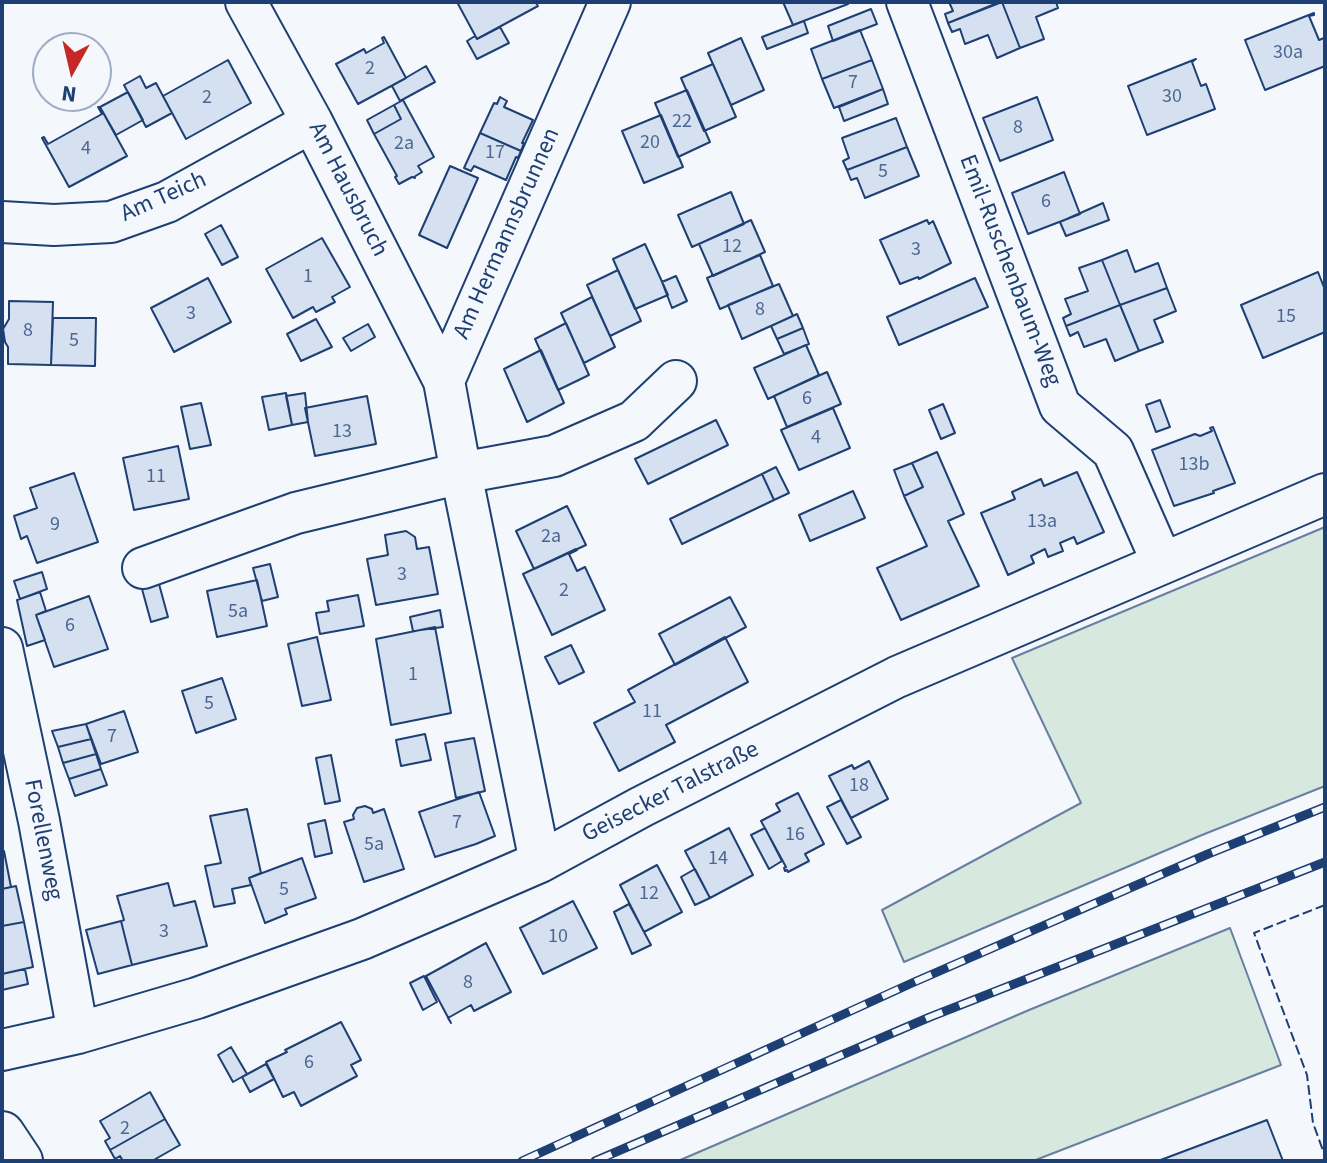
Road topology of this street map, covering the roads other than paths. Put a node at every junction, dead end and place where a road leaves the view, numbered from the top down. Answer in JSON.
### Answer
{"nodes":[{"id":1,"x":246,"y":2,"type":"edge"},
{"id":2,"x":610,"y":2,"type":"edge"},
{"id":3,"x":907,"y":2,"type":"edge"},
{"id":4,"x":312,"y":122,"type":"junction"},
{"id":5,"x":2,"y":222,"type":"edge"},
{"id":6,"x":444,"y":381,"type":"junction"},
{"id":7,"x":676,"y":381,"type":"dead end"},
{"id":8,"x":461,"y":473,"type":"junction"},
{"id":9,"x":1325,"y":494,"type":"edge"},
{"id":10,"x":1162,"y":562,"type":"junction"},
{"id":11,"x":143,"y":568,"type":"dead end"},
{"id":12,"x":2,"y":648,"type":"edge"},
{"id":13,"x":540,"y":862,"type":"junction"},
{"id":14,"x":78,"y":1033,"type":"junction"},
{"id":15,"x":2,"y":1050,"type":"edge"},
{"id":16,"x":2,"y":1134,"type":"edge"},
{"id":17,"x":20,"y":1161,"type":"edge"}],
"edges":[{"from":1,"to":4,"type":"street","name":"Am Hausbruch"},
{"from":2,"to":6,"type":"street","name":"Am Hermannsbrunnen"},
{"from":3,"to":10,"type":"street","name":"Emil-Ruschenbaum-Weg"},
{"from":4,"to":5,"type":"street","name":"Am Teich"},
{"from":4,"to":6,"type":"street","name":"Am Hausbruch"},
{"from":6,"to":8,"type":"street"},
{"from":7,"to":8,"type":"street"},
{"from":8,"to":11,"type":"street"},
{"from":8,"to":13,"type":"street"},
{"from":9,"to":10,"type":"street","name":"Geisecker Talstraße"},
{"from":10,"to":13,"type":"street","name":"Geisecker Talstraße"},
{"from":12,"to":14,"type":"street","name":"Forellenweg"},
{"from":13,"to":14,"type":"street","name":"Geisecker Talstraße"},
{"from":14,"to":15,"type":"street","name":"Geisecker Talstraße"},
{"from":16,"to":17,"type":"main road"}]}
